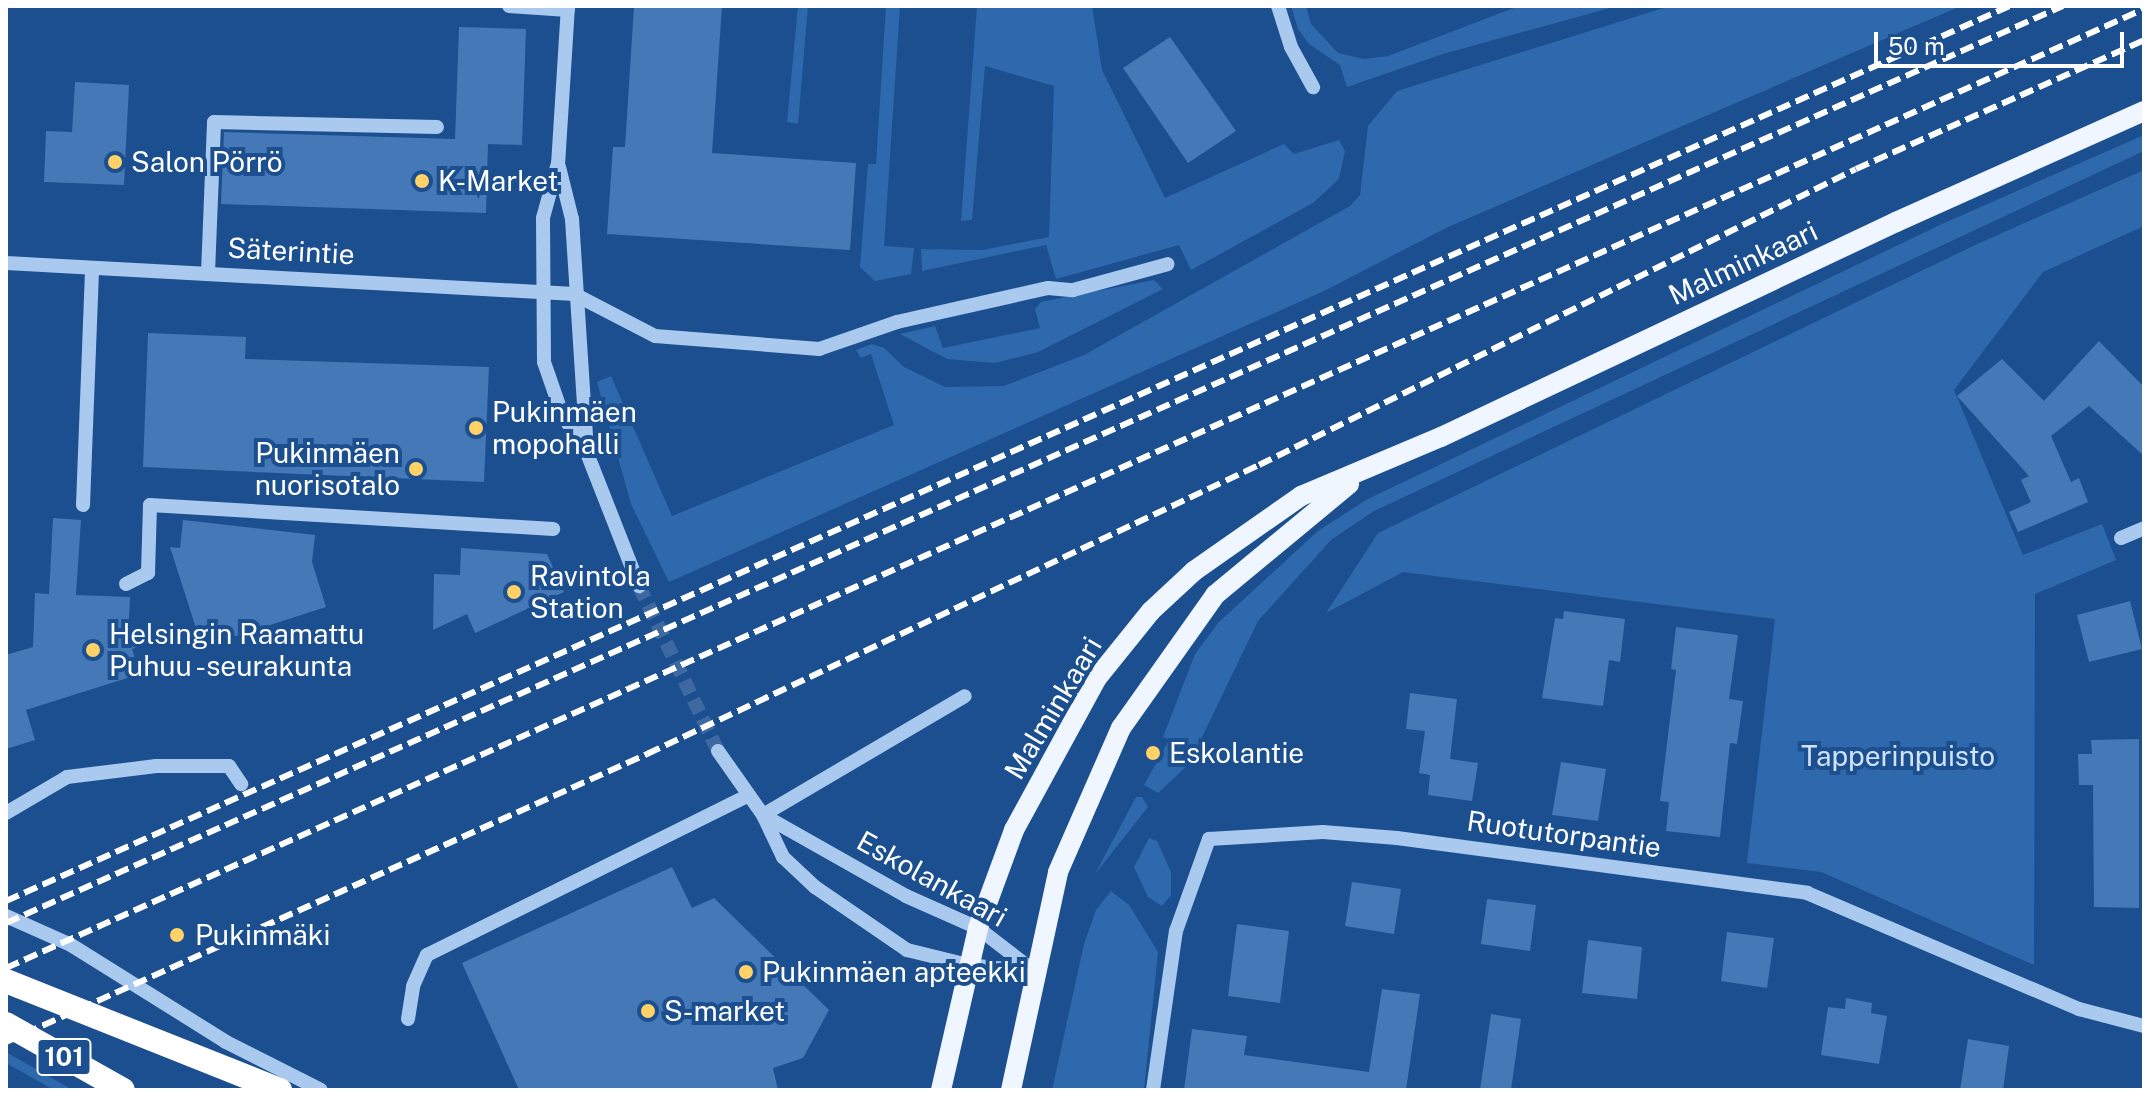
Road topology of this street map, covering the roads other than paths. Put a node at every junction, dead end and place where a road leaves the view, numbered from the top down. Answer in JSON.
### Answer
{"nodes":[{"id":1,"x":509,"y":6,"type":"edge"},
{"id":2,"x":1278,"y":6,"type":"edge"},
{"id":3,"x":568,"y":8,"type":"edge"},
{"id":4,"x":1313,"y":87,"type":"dead end"},
{"id":5,"x":2144,"y":111,"type":"edge"},
{"id":6,"x":437,"y":127,"type":"dead end"},
{"id":7,"x":558,"y":163,"type":"junction"},
{"id":8,"x":6,"y":263,"type":"edge"},
{"id":9,"x":1168,"y":264,"type":"dead end"},
{"id":10,"x":92,"y":268,"type":"junction"},
{"id":11,"x":208,"y":273,"type":"junction"},
{"id":12,"x":540,"y":291,"type":"junction"},
{"id":13,"x":574,"y":294,"type":"junction"},
{"id":14,"x":587,"y":453,"type":"junction"},
{"id":15,"x":1368,"y":469,"type":"junction"},
{"id":16,"x":83,"y":505,"type":"dead end"},
{"id":17,"x":2144,"y":528,"type":"edge"},
{"id":18,"x":553,"y":529,"type":"dead end"},
{"id":19,"x":2121,"y":538,"type":"dead end"},
{"id":20,"x":126,"y":584,"type":"dead end"},
{"id":21,"x":639,"y":586,"type":"tunnel mouth"},
{"id":22,"x":965,"y":696,"type":"dead end"},
{"id":23,"x":718,"y":751,"type":"tunnel mouth"},
{"id":24,"x":238,"y":779,"type":"dead end"},
{"id":25,"x":748,"y":796,"type":"junction"},
{"id":26,"x":6,"y":813,"type":"edge"},
{"id":27,"x":763,"y":815,"type":"junction"},
{"id":28,"x":6,"y":916,"type":"edge"},
{"id":29,"x":978,"y":928,"type":"junction"},
{"id":30,"x":968,"y":965,"type":"junction"},
{"id":31,"x":1035,"y":972,"type":"junction"},
{"id":32,"x":6,"y":981,"type":"edge"},
{"id":33,"x":408,"y":1019,"type":"dead end"},
{"id":34,"x":6,"y":1024,"type":"edge"},
{"id":35,"x":2144,"y":1026,"type":"edge"},
{"id":36,"x":123,"y":1090,"type":"edge"},
{"id":37,"x":280,"y":1090,"type":"edge"},
{"id":38,"x":321,"y":1090,"type":"edge"},
{"id":39,"x":941,"y":1090,"type":"edge"},
{"id":40,"x":1011,"y":1090,"type":"edge"},
{"id":41,"x":1153,"y":1090,"type":"edge"}],
"edges":[{"from":1,"to":3,"type":"street"},
{"from":2,"to":4,"type":"street"},
{"from":3,"to":7,"type":"street"},
{"from":5,"to":15,"type":"main road","name":"Malminkaari"},
{"from":6,"to":11,"type":"street"},
{"from":7,"to":12,"type":"street"},
{"from":7,"to":13,"type":"street"},
{"from":8,"to":10,"type":"street","name":"Säterintie"},
{"from":9,"to":13,"type":"street"},
{"from":10,"to":11,"type":"street","name":"Säterintie"},
{"from":10,"to":16,"type":"street"},
{"from":11,"to":12,"type":"street","name":"Säterintie"},
{"from":12,"to":13,"type":"street","name":"Säterintie"},
{"from":12,"to":14,"type":"street"},
{"from":13,"to":14,"type":"street"},
{"from":14,"to":21,"type":"street"},
{"from":15,"to":29,"type":"main road","name":"Malminkaari"},
{"from":15,"to":31,"type":"main road","name":"Malminkaari"},
{"from":17,"to":19,"type":"street"},
{"from":18,"to":20,"type":"street"},
{"from":22,"to":27,"type":"street"},
{"from":23,"to":25,"type":"street","name":"Eskolankaari"},
{"from":24,"to":26,"type":"street"},
{"from":25,"to":27,"type":"street","name":"Eskolankaari"},
{"from":25,"to":33,"type":"street"},
{"from":27,"to":29,"type":"street","name":"Eskolankaari"},
{"from":27,"to":30,"type":"street","name":"Eskolankaari"},
{"from":28,"to":38,"type":"street"},
{"from":29,"to":30,"type":"main road","name":"Malminkaari"},
{"from":29,"to":31,"type":"street","name":"Eskolankaari"},
{"from":30,"to":31,"type":"street","name":"Eskolankaari"},
{"from":30,"to":39,"type":"main road","name":"Malminkaari"},
{"from":31,"to":40,"type":"main road","name":"Malminkaari"},
{"from":32,"to":37,"type":"highway"},
{"from":34,"to":36,"type":"highway","number":"101"},
{"from":35,"to":41,"type":"street","name":"Ruotutorpantie"}]}
